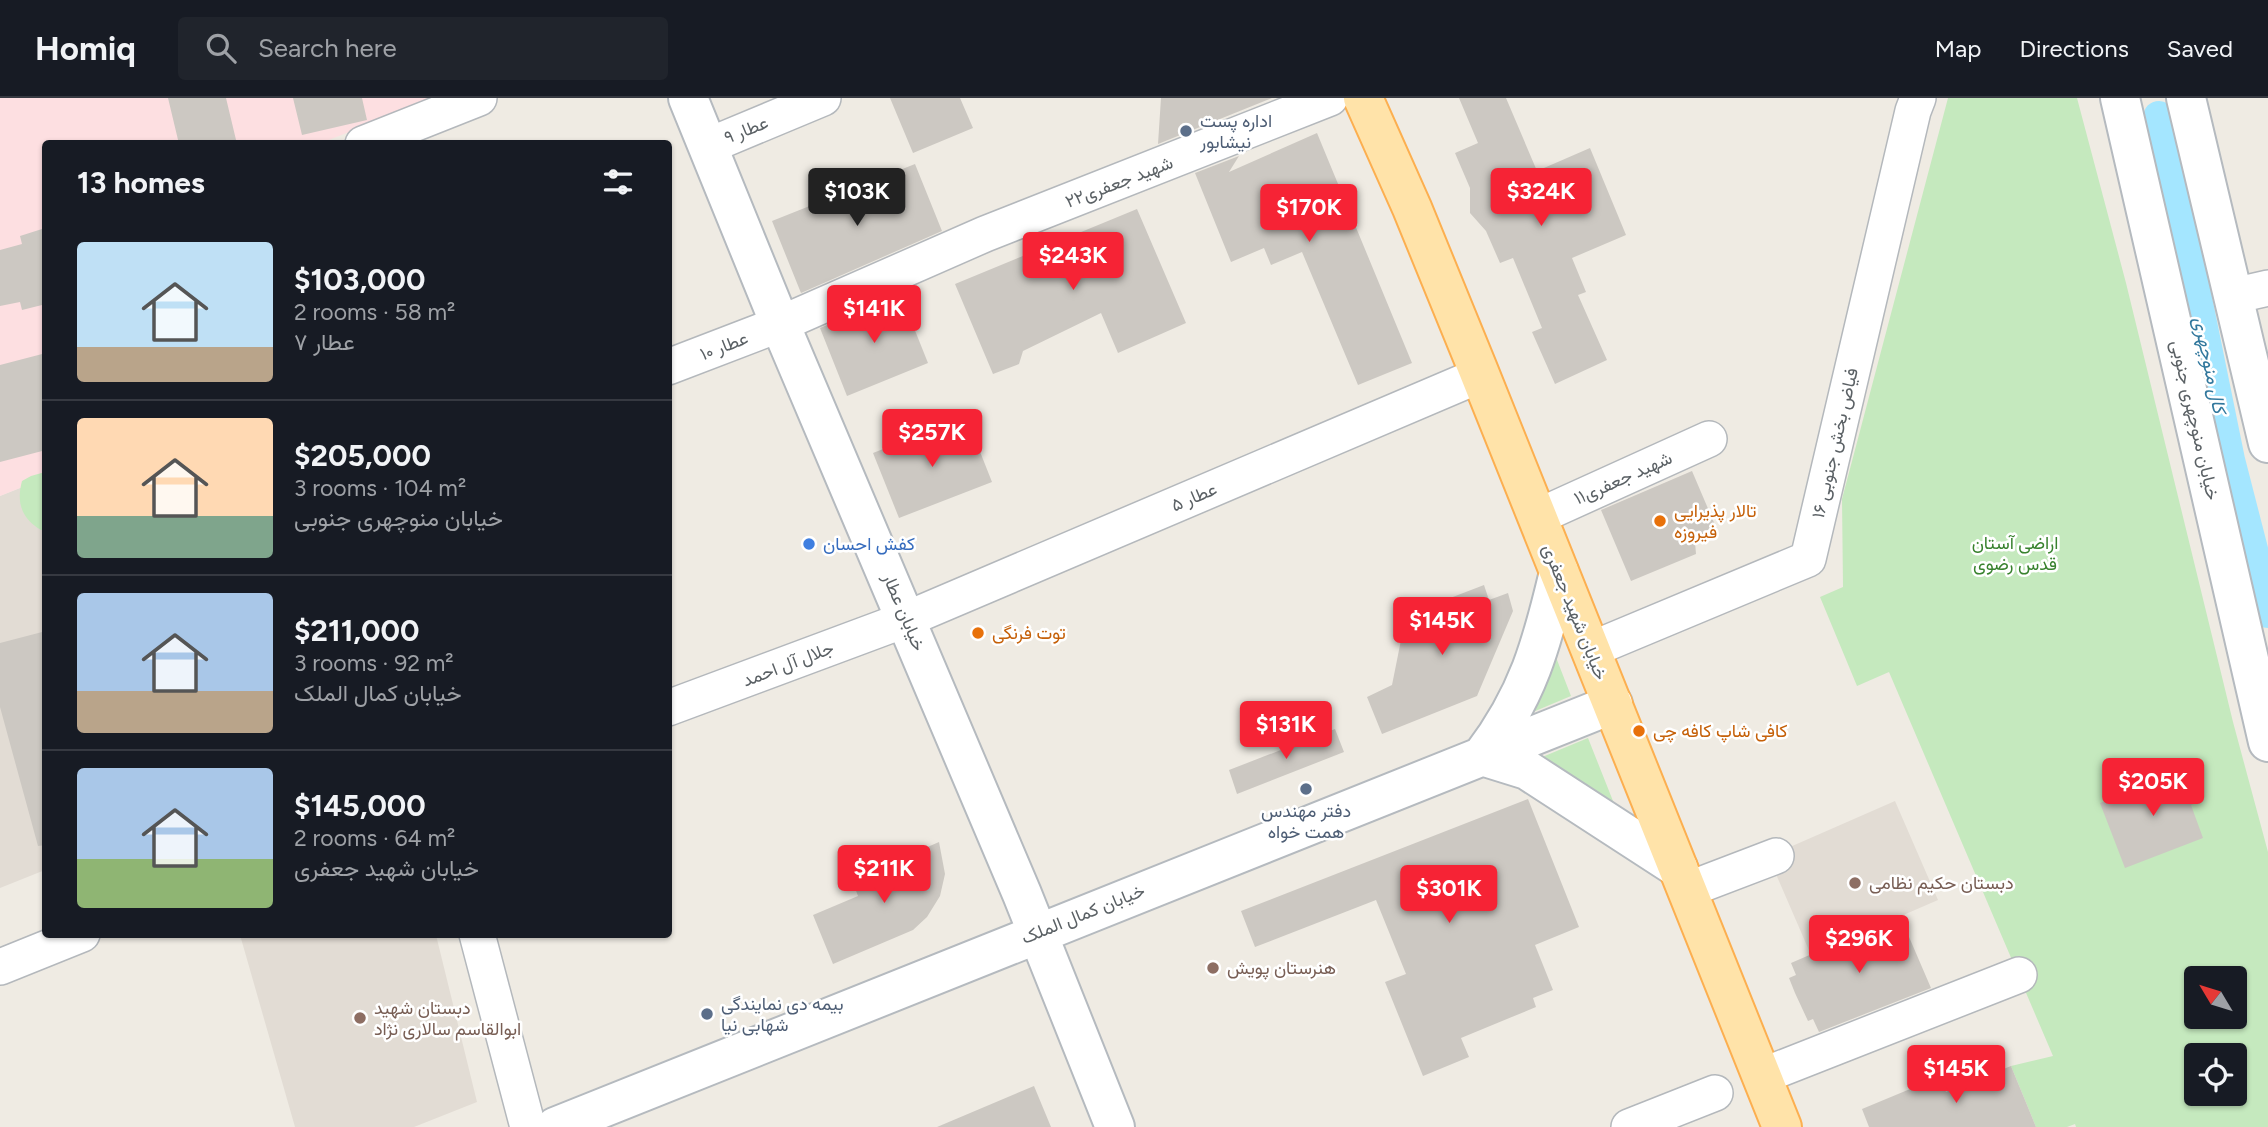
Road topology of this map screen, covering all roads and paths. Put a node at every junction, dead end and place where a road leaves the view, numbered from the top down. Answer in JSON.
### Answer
{"nodes":[{"id":1,"x":479,"y":98,"type":"edge"},
{"id":2,"x":688,"y":98,"type":"edge"},
{"id":3,"x":823,"y":98,"type":"edge"},
{"id":4,"x":1356,"y":98,"type":"edge"},
{"id":5,"x":1918,"y":98,"type":"edge"},
{"id":6,"x":2123,"y":98,"type":"edge"},
{"id":7,"x":2186,"y":98,"type":"edge"},
{"id":8,"x":373,"y":140,"type":"edge"},
{"id":9,"x":708,"y":146,"type":"junction"},
{"id":10,"x":2250,"y":292,"type":"edge"},
{"id":11,"x":780,"y":324,"type":"junction"},
{"id":12,"x":672,"y":365,"type":"edge"},
{"id":13,"x":1480,"y":374,"type":"junction"},
{"id":14,"x":1709,"y":439,"type":"dead end"},
{"id":15,"x":2268,"y":443,"type":"edge"},
{"id":16,"x":1536,"y":517,"type":"junction"},
{"id":17,"x":1559,"y":572,"type":"junction"},
{"id":18,"x":907,"y":619,"type":"junction"},
{"id":19,"x":1590,"y":650,"type":"junction"},
{"id":20,"x":1613,"y":704,"type":"junction"},
{"id":21,"x":672,"y":707,"type":"edge"},
{"id":22,"x":2268,"y":741,"type":"edge"},
{"id":23,"x":1482,"y":756,"type":"junction"},
{"id":24,"x":1776,"y":856,"type":"dead end"},
{"id":25,"x":1683,"y":879,"type":"junction"},
{"id":26,"x":1036,"y":933,"type":"junction"},
{"id":27,"x":72,"y":938,"type":"edge"},
{"id":28,"x":478,"y":938,"type":"edge"},
{"id":29,"x":0,"y":967,"type":"edge"},
{"id":30,"x":2019,"y":975,"type":"dead end"},
{"id":31,"x":1762,"y":1076,"type":"junction"},
{"id":32,"x":1715,"y":1093,"type":"dead end"},
{"id":33,"x":528,"y":1127,"type":"edge"},
{"id":34,"x":555,"y":1127,"type":"edge"},
{"id":35,"x":1115,"y":1127,"type":"edge"},
{"id":36,"x":1629,"y":1127,"type":"edge"},
{"id":37,"x":1782,"y":1127,"type":"edge"}],
"edges":[{"from":1,"to":8,"type":"street"},
{"from":2,"to":9,"type":"street","name":"خیابان عطار"},
{"from":3,"to":9,"type":"street","name":"عطار ۹"},
{"from":4,"to":11,"type":"street","name":"شهید جعفری۲۲"},
{"from":4,"to":13,"type":"main road","name":"خیابان شهید جعفری"},
{"from":5,"to":19,"type":"street","name":"فیاض بخش جنوبی ۱۶"},
{"from":6,"to":22,"type":"street","name":"خیابان منوچهری جنوبی"},
{"from":7,"to":10,"type":"street"},
{"from":9,"to":11,"type":"street","name":"خیابان عطار"},
{"from":10,"to":15,"type":"street"},
{"from":11,"to":12,"type":"street","name":"عطار ۱۰"},
{"from":11,"to":18,"type":"street","name":"خیابان عطار"},
{"from":13,"to":16,"type":"main road","name":"خیابان شهید جعفری"},
{"from":13,"to":18,"type":"street","name":"عطار ۵"},
{"from":14,"to":16,"type":"street","name":"شهید جعفری۱۱"},
{"from":16,"to":17,"type":"main road","name":"خیابان شهید جعفری"},
{"from":17,"to":19,"type":"main road","name":"خیابان شهید جعفری"},
{"from":17,"to":23,"type":"street"},
{"from":18,"to":21,"type":"street","name":"جلال آل احمد"},
{"from":18,"to":26,"type":"street","name":"خیابان عطار"},
{"from":19,"to":20,"type":"main road","name":"خیابان شهید جعفری"},
{"from":20,"to":23,"type":"street","name":"خیابان کمال الملک"},
{"from":20,"to":25,"type":"main road","name":"خیابان شهید جعفری"},
{"from":23,"to":25,"type":"street"},
{"from":23,"to":26,"type":"street","name":"خیابان کمال الملک"},
{"from":24,"to":25,"type":"street"},
{"from":25,"to":31,"type":"main road","name":"خیابان شهید جعفری"},
{"from":26,"to":34,"type":"street","name":"خیابان کمال الملک"},
{"from":26,"to":35,"type":"street","name":"خیابان عطار"},
{"from":27,"to":29,"type":"street"},
{"from":28,"to":33,"type":"street"},
{"from":30,"to":31,"type":"street"},
{"from":31,"to":37,"type":"main road","name":"خیابان شهید جعفری"},
{"from":32,"to":36,"type":"street"}]}
